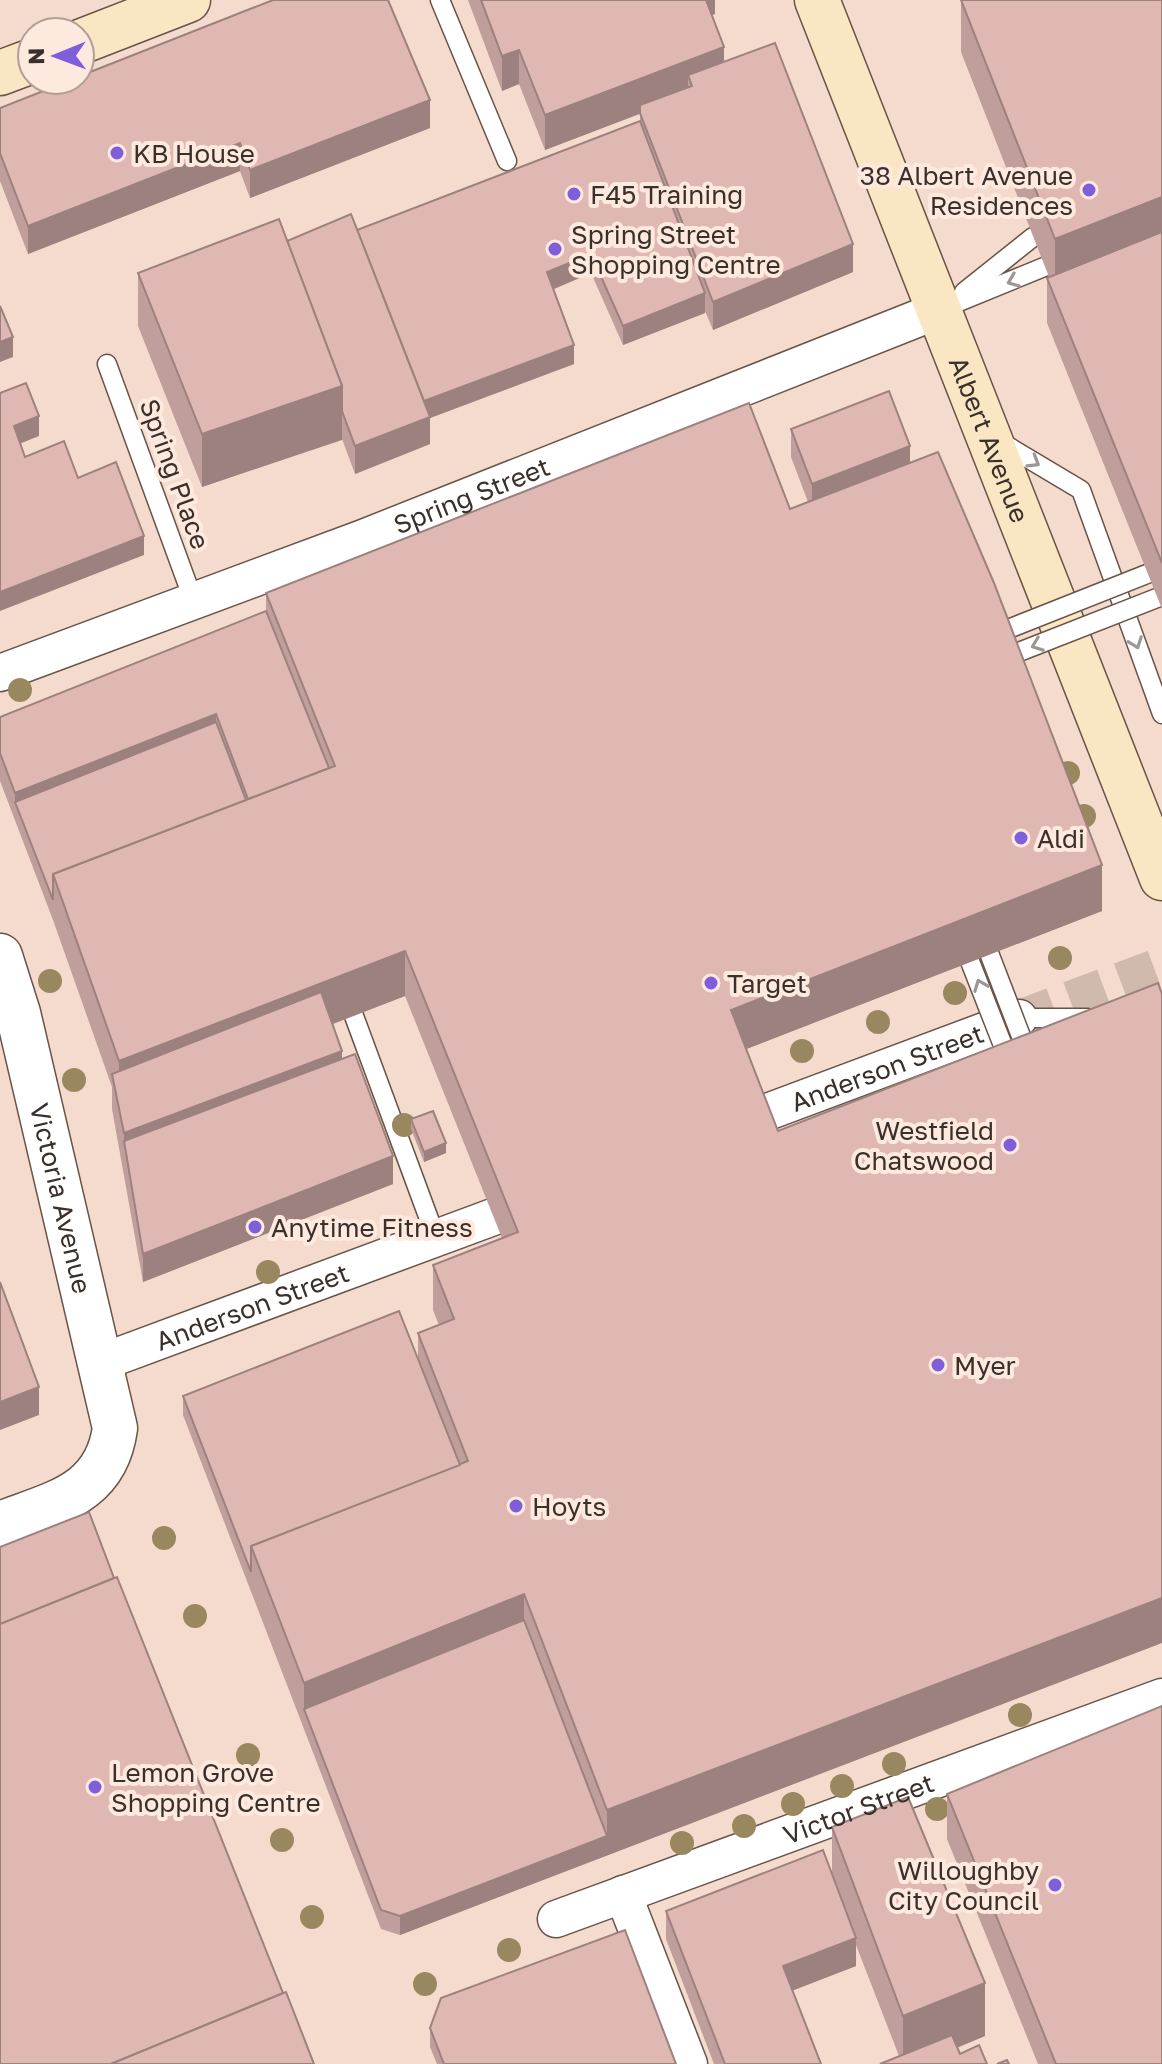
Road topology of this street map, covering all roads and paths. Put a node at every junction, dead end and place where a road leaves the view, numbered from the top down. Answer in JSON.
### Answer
{"nodes":[{"id":1,"x":188,"y":0,"type":"edge"},
{"id":2,"x":440,"y":0,"type":"edge"},
{"id":3,"x":817,"y":0,"type":"edge"},
{"id":4,"x":96,"y":36,"type":"edge"},
{"id":5,"x":507,"y":161,"type":"dead end"},
{"id":6,"x":1033,"y":237,"type":"edge"},
{"id":7,"x":1078,"y":254,"type":"edge"},
{"id":8,"x":939,"y":310,"type":"junction"},
{"id":9,"x":107,"y":364,"type":"dead end"},
{"id":10,"x":987,"y":434,"type":"junction"},
{"id":11,"x":1162,"y":568,"type":"edge"},
{"id":12,"x":1162,"y":596,"type":"edge"},
{"id":13,"x":194,"y":602,"type":"junction"},
{"id":14,"x":986,"y":637,"type":"edge"},
{"id":15,"x":995,"y":661,"type":"edge"},
{"id":16,"x":0,"y":673,"type":"edge"},
{"id":17,"x":1162,"y":714,"type":"edge"},
{"id":18,"x":1162,"y":878,"type":"edge"},
{"id":19,"x":974,"y":913,"type":"edge"},
{"id":20,"x":954,"y":920,"type":"edge"},
{"id":21,"x":0,"y":956,"type":"edge"},
{"id":22,"x":354,"y":1016,"type":"edge"},
{"id":23,"x":1019,"y":1018,"type":"joint"},
{"id":24,"x":1102,"y":1018,"type":"edge"},
{"id":25,"x":1037,"y":1077,"type":"edge"},
{"id":26,"x":1018,"y":1084,"type":"edge"},
{"id":27,"x":754,"y":1117,"type":"edge"},
{"id":28,"x":493,"y":1217,"type":"edge"},
{"id":29,"x":436,"y":1238,"type":"junction"},
{"id":30,"x":102,"y":1362,"type":"junction"},
{"id":31,"x":0,"y":1524,"type":"edge"},
{"id":32,"x":1162,"y":1697,"type":"edge"},
{"id":33,"x":623,"y":1894,"type":"junction"},
{"id":34,"x":556,"y":1919,"type":"dead end"},
{"id":35,"x":689,"y":2064,"type":"edge"}],
"edges":[{"from":1,"to":4,"type":"main road"},
{"from":2,"to":5,"type":"lane"},
{"from":3,"to":8,"type":"main road","name":"Albert Avenue"},
{"from":6,"to":8,"type":"lane"},
{"from":7,"to":8,"type":"lane","one_way":true},
{"from":8,"to":10,"type":"main road","name":"Albert Avenue"},
{"from":8,"to":13,"type":"street","name":"Spring Street"},
{"from":9,"to":13,"type":"lane","name":"Spring Place"},
{"from":10,"to":17,"type":"lane","one_way":true,"bridge":true},
{"from":10,"to":18,"type":"main road","name":"Albert Avenue"},
{"from":11,"to":14,"type":"lane","bridge":true},
{"from":12,"to":15,"type":"lane","one_way":true,"bridge":true},
{"from":13,"to":16,"type":"street","name":"Spring Street"},
{"from":19,"to":25,"type":"lane","bridge":true},
{"from":26,"to":20,"type":"lane","one_way":true,"bridge":true},
{"from":21,"to":30,"type":"street","name":"Victoria Avenue"},
{"from":22,"to":29,"type":"lane"},
{"from":23,"to":24,"type":"lane"},
{"from":23,"to":27,"type":"street","name":"Anderson Street"},
{"from":28,"to":29,"type":"street","name":"Anderson Street"},
{"from":29,"to":30,"type":"street","name":"Anderson Street"},
{"from":30,"to":31,"type":"street","name":"Victoria Avenue"},
{"from":32,"to":33,"type":"street","name":"Victor Street"},
{"from":33,"to":34,"type":"street","name":"Victor Street"},
{"from":33,"to":35,"type":"street"}]}
